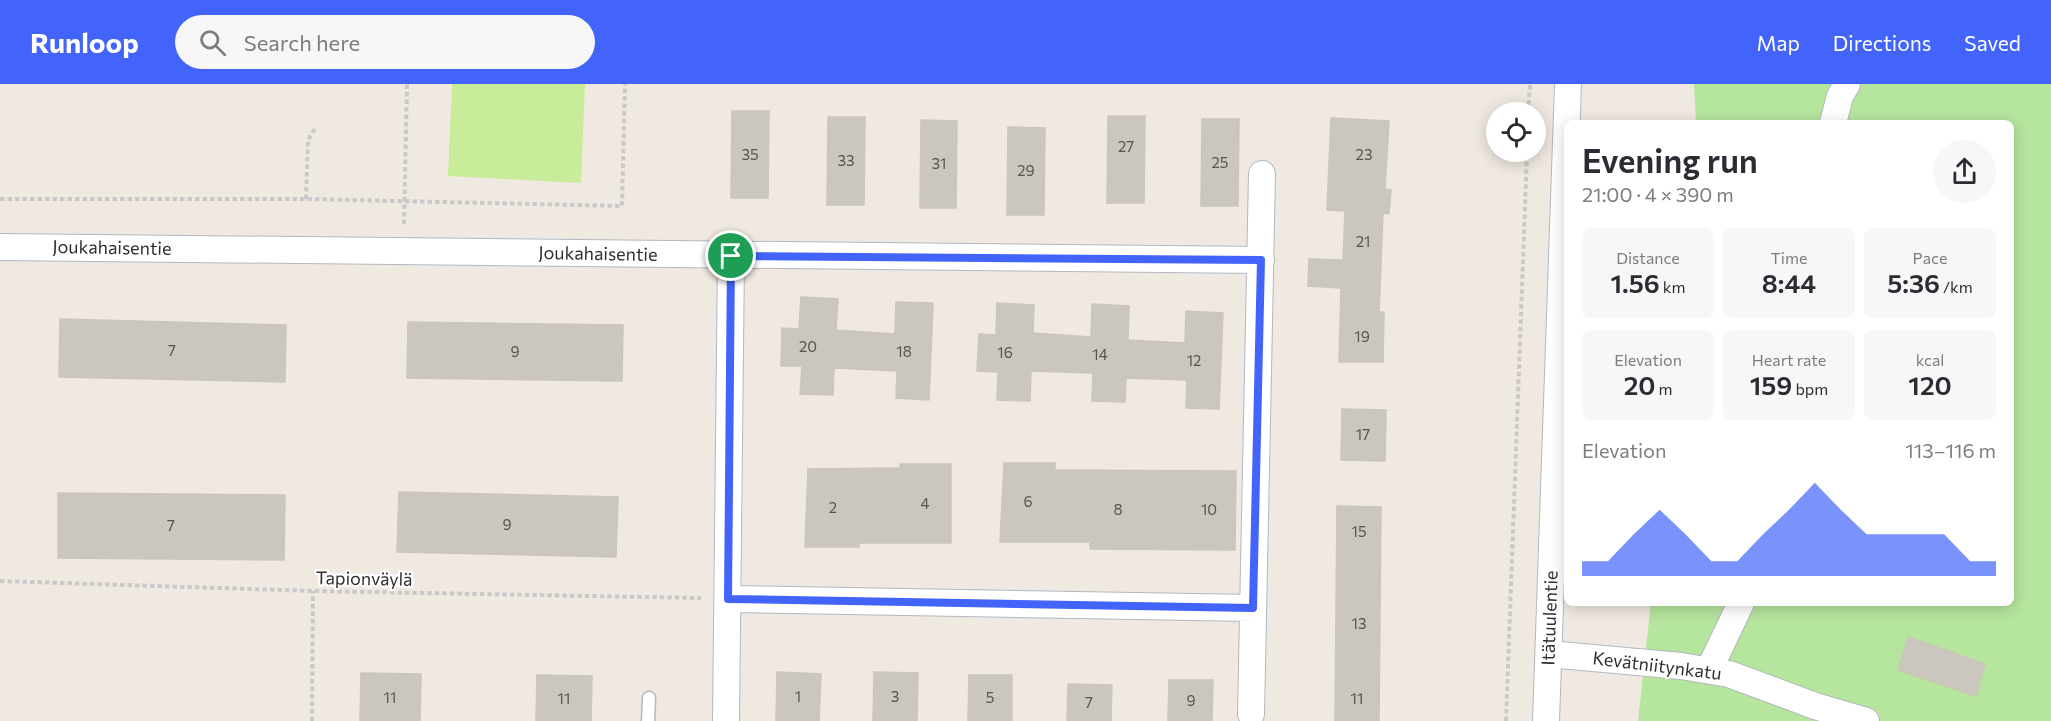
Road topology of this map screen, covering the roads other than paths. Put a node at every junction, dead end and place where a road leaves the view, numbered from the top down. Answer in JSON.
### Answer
{"nodes":[{"id":1,"x":1568,"y":84,"type":"edge"},
{"id":2,"x":1847,"y":84,"type":"edge"},
{"id":3,"x":1567,"y":120,"type":"edge"},
{"id":4,"x":1834,"y":120,"type":"edge"},
{"id":5,"x":1262,"y":174,"type":"dead end"},
{"id":6,"x":1564,"y":204,"type":"edge"},
{"id":7,"x":0,"y":247,"type":"edge"},
{"id":8,"x":731,"y":256,"type":"junction"},
{"id":9,"x":1261,"y":260,"type":"junction"},
{"id":10,"x":728,"y":599,"type":"junction"},
{"id":11,"x":1740,"y":606,"type":"edge"},
{"id":12,"x":1253,"y":608,"type":"junction"},
{"id":13,"x":1549,"y":654,"type":"junction"},
{"id":14,"x":1709,"y":670,"type":"junction"},
{"id":15,"x":649,"y":698,"type":"dead end"},
{"id":16,"x":1814,"y":713,"type":"edge"},
{"id":17,"x":1251,"y":714,"type":"dead end"},
{"id":18,"x":648,"y":721,"type":"edge"},
{"id":19,"x":726,"y":721,"type":"edge"},
{"id":20,"x":1546,"y":721,"type":"edge"},
{"id":21,"x":1866,"y":721,"type":"edge"}],
"edges":[{"from":1,"to":3,"type":"street","name":"Itätuulentie"},
{"from":2,"to":4,"type":"street"},
{"from":5,"to":9,"type":"street"},
{"from":6,"to":13,"type":"street","name":"Itätuulentie"},
{"from":7,"to":8,"type":"street","name":"Joukahaisentie"},
{"from":8,"to":9,"type":"street","name":"Joukahaisentie"},
{"from":8,"to":10,"type":"street"},
{"from":9,"to":12,"type":"street"},
{"from":10,"to":12,"type":"street"},
{"from":10,"to":19,"type":"street"},
{"from":11,"to":14,"type":"street"},
{"from":12,"to":17,"type":"street"},
{"from":13,"to":14,"type":"street","name":"Kevätniitynkatu"},
{"from":13,"to":20,"type":"street","name":"Itätuulentie"},
{"from":14,"to":16,"type":"street","name":"Kevätniitynkatu"},
{"from":15,"to":18,"type":"lane"},
{"from":16,"to":21,"type":"street","name":"Kevätniitynkatu"}]}
